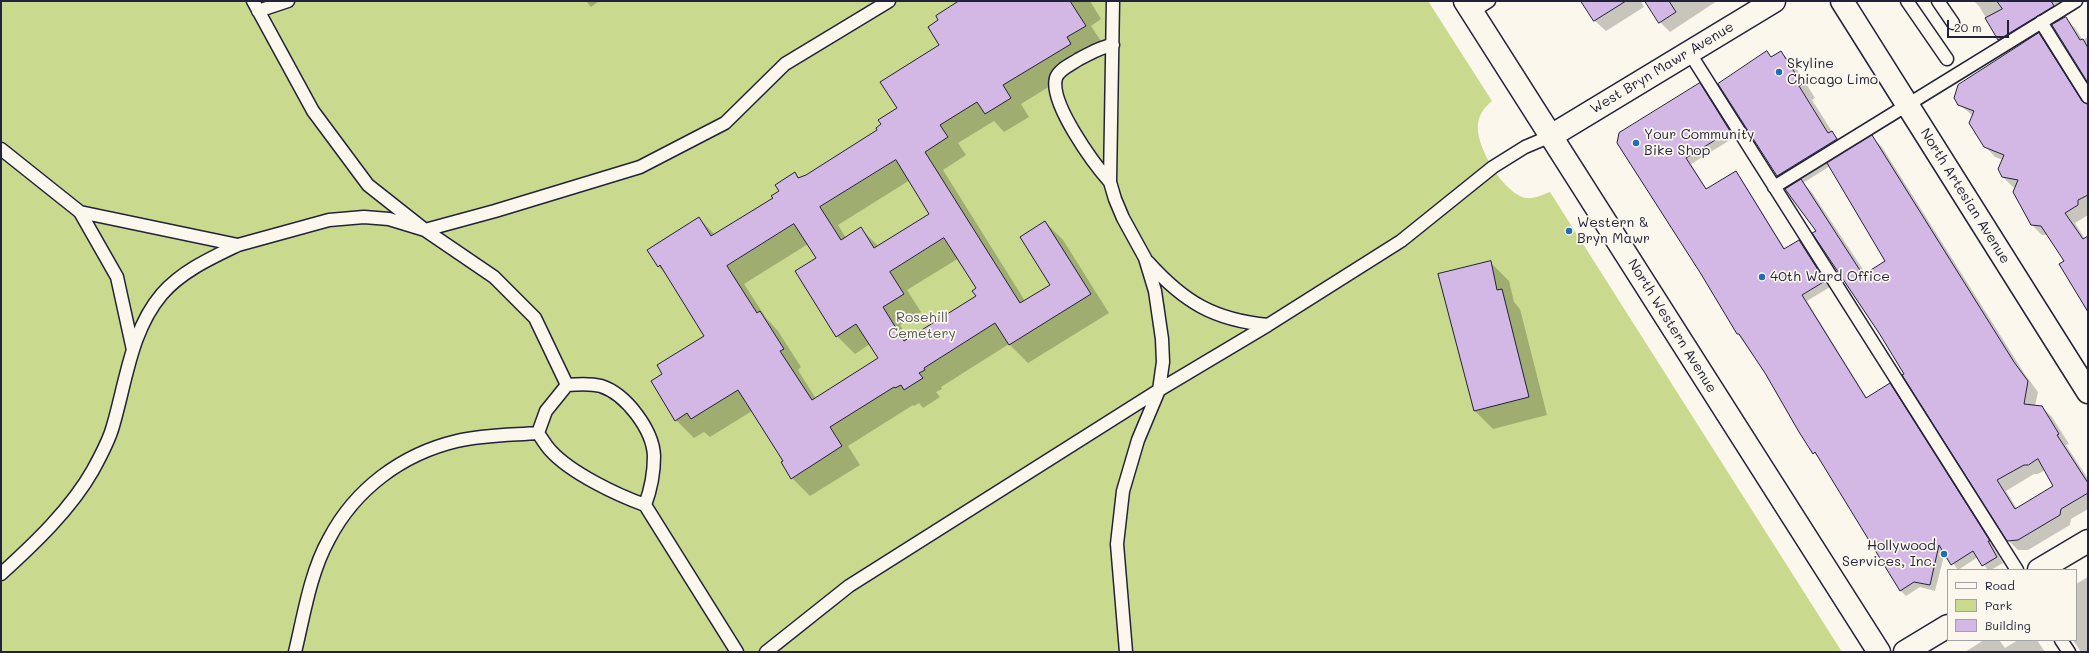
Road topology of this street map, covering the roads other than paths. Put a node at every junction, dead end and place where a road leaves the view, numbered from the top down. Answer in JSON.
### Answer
{"nodes":[{"id":1,"x":288,"y":1,"type":"edge"},
{"id":2,"x":889,"y":1,"type":"edge"},
{"id":3,"x":1113,"y":1,"type":"edge"},
{"id":4,"x":1774,"y":1,"type":"edge"},
{"id":5,"x":1842,"y":1,"type":"edge"},
{"id":6,"x":1907,"y":1,"type":"edge"},
{"id":7,"x":1938,"y":1,"type":"edge"},
{"id":8,"x":2076,"y":1,"type":"edge"},
{"id":9,"x":1475,"y":5,"type":"edge"},
{"id":10,"x":256,"y":6,"type":"edge"},
{"id":11,"x":2041,"y":22,"type":"junction"},
{"id":12,"x":1953,"y":23,"type":"dead end"},
{"id":13,"x":1113,"y":45,"type":"junction"},
{"id":14,"x":1689,"y":52,"type":"junction"},
{"id":15,"x":1947,"y":59,"type":"dead end"},
{"id":16,"x":2088,"y":97,"type":"edge"},
{"id":17,"x":1907,"y":105,"type":"junction"},
{"id":18,"x":1551,"y":136,"type":"junction"},
{"id":19,"x":1,"y":148,"type":"edge"},
{"id":20,"x":1110,"y":182,"type":"junction"},
{"id":21,"x":1774,"y":186,"type":"junction"},
{"id":22,"x":80,"y":212,"type":"junction"},
{"id":23,"x":425,"y":230,"type":"junction"},
{"id":24,"x":238,"y":245,"type":"junction"},
{"id":25,"x":1145,"y":258,"type":"junction"},
{"id":26,"x":1268,"y":325,"type":"junction"},
{"id":27,"x":134,"y":350,"type":"junction"},
{"id":28,"x":567,"y":385,"type":"junction"},
{"id":29,"x":1159,"y":390,"type":"junction"},
{"id":30,"x":2088,"y":392,"type":"edge"},
{"id":31,"x":538,"y":433,"type":"junction"},
{"id":32,"x":645,"y":504,"type":"junction"},
{"id":33,"x":2088,"y":541,"type":"edge"},
{"id":34,"x":2016,"y":569,"type":"edge"},
{"id":35,"x":2041,"y":569,"type":"edge"},
{"id":36,"x":1,"y":574,"type":"edge"},
{"id":37,"x":1947,"y":627,"type":"edge"},
{"id":38,"x":2062,"y":641,"type":"edge"},
{"id":39,"x":295,"y":652,"type":"edge"},
{"id":40,"x":737,"y":652,"type":"edge"},
{"id":41,"x":766,"y":652,"type":"edge"},
{"id":42,"x":1126,"y":652,"type":"edge"},
{"id":43,"x":1879,"y":652,"type":"edge"},
{"id":44,"x":1905,"y":652,"type":"edge"},
{"id":45,"x":2069,"y":652,"type":"edge"}],
"edges":[{"from":1,"to":10,"type":"lane"},
{"from":2,"to":23,"type":"lane"},
{"from":3,"to":13,"type":"lane"},
{"from":4,"to":14,"type":"street","name":"West Bryn Mawr Avenue"},
{"from":5,"to":17,"type":"street","name":"North Artesian Avenue"},
{"from":6,"to":15,"type":"lane"},
{"from":7,"to":12,"type":"lane"},
{"from":8,"to":11,"type":"lane"},
{"from":9,"to":18,"type":"street","name":"North Western Avenue"},
{"from":10,"to":23,"type":"lane"},
{"from":11,"to":16,"type":"lane"},
{"from":11,"to":17,"type":"lane"},
{"from":13,"to":20,"type":"lane"},
{"from":13,"to":20,"type":"lane"},
{"from":14,"to":18,"type":"street","name":"West Bryn Mawr Avenue"},
{"from":14,"to":21,"type":"lane"},
{"from":17,"to":21,"type":"lane"},
{"from":17,"to":30,"type":"street","name":"North Artesian Avenue"},
{"from":18,"to":26,"type":"lane"},
{"from":18,"to":43,"type":"street","name":"North Western Avenue"},
{"from":19,"to":22,"type":"lane"},
{"from":20,"to":25,"type":"lane"},
{"from":21,"to":34,"type":"lane"},
{"from":22,"to":24,"type":"lane"},
{"from":22,"to":27,"type":"lane"},
{"from":23,"to":24,"type":"lane"},
{"from":23,"to":28,"type":"lane"},
{"from":24,"to":27,"type":"lane"},
{"from":25,"to":26,"type":"lane"},
{"from":25,"to":29,"type":"lane"},
{"from":26,"to":29,"type":"lane"},
{"from":27,"to":36,"type":"lane"},
{"from":28,"to":31,"type":"lane"},
{"from":28,"to":32,"type":"lane"},
{"from":29,"to":41,"type":"lane"},
{"from":29,"to":42,"type":"lane"},
{"from":31,"to":32,"type":"lane"},
{"from":31,"to":39,"type":"lane"},
{"from":32,"to":40,"type":"lane"},
{"from":33,"to":35,"type":"street"},
{"from":37,"to":44,"type":"street"},
{"from":38,"to":45,"type":"lane"}]}
